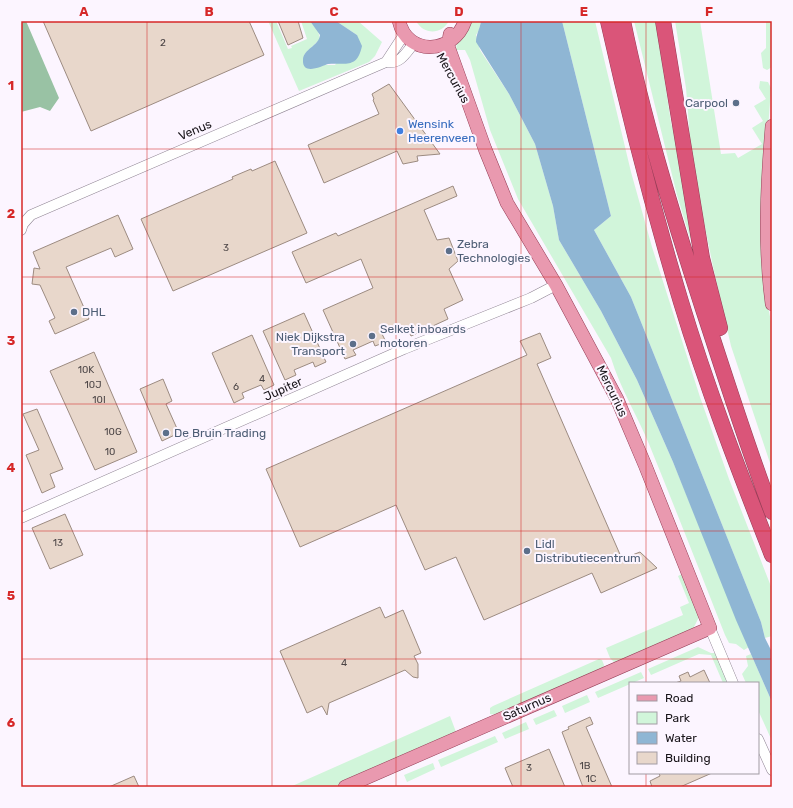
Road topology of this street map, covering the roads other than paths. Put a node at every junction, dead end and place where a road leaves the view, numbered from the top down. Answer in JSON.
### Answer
{"nodes":[{"id":1,"x":458,"y":21,"type":"edge"},
{"id":2,"x":465,"y":21,"type":"edge"},
{"id":3,"x":608,"y":21,"type":"edge"},
{"id":4,"x":623,"y":21,"type":"edge"},
{"id":5,"x":663,"y":21,"type":"edge"},
{"id":6,"x":403,"y":25,"type":"edge"},
{"id":7,"x":449,"y":38,"type":"junction"},
{"id":8,"x":418,"y":40,"type":"junction"},
{"id":9,"x":435,"y":47,"type":"junction"},
{"id":10,"x":386,"y":62,"type":"junction"},
{"id":11,"x":471,"y":109,"type":"junction"},
{"id":12,"x":772,"y":126,"type":"edge"},
{"id":13,"x":21,"y":230,"type":"edge"},
{"id":14,"x":556,"y":285,"type":"junction"},
{"id":15,"x":772,"y":304,"type":"edge"},
{"id":16,"x":748,"y":450,"type":"junction"},
{"id":17,"x":772,"y":512,"type":"edge"},
{"id":18,"x":21,"y":518,"type":"edge"},
{"id":19,"x":772,"y":555,"type":"edge"},
{"id":20,"x":710,"y":628,"type":"junction"},
{"id":21,"x":733,"y":682,"type":"edge"},
{"id":22,"x":759,"y":741,"type":"edge"},
{"id":23,"x":772,"y":770,"type":"edge"},
{"id":24,"x":344,"y":787,"type":"edge"}],
"edges":[{"from":1,"to":7,"type":"main road"},
{"from":2,"to":7,"type":"main road"},
{"from":3,"to":19,"type":"highway"},
{"from":4,"to":16,"type":"highway"},
{"from":5,"to":16,"type":"highway"},
{"from":6,"to":8,"type":"main road"},
{"from":6,"to":10,"type":"street"},
{"from":7,"to":8,"type":"main road"},
{"from":7,"to":9,"type":"main road"},
{"from":7,"to":11,"type":"main road","name":"Mercurius"},
{"from":8,"to":9,"type":"main road"},
{"from":8,"to":10,"type":"street","name":"Venus"},
{"from":9,"to":11,"type":"main road","name":"Mercurius"},
{"from":10,"to":13,"type":"street","name":"Venus"},
{"from":11,"to":14,"type":"main road","name":"Mercurius"},
{"from":12,"to":15,"type":"main road"},
{"from":14,"to":18,"type":"street","name":"Jupiter"},
{"from":14,"to":20,"type":"main road","name":"Mercurius"},
{"from":16,"to":17,"type":"highway"},
{"from":20,"to":21,"type":"street","name":"Mercurius"},
{"from":20,"to":24,"type":"main road","name":"Saturnus"},
{"from":22,"to":23,"type":"street"}]}
